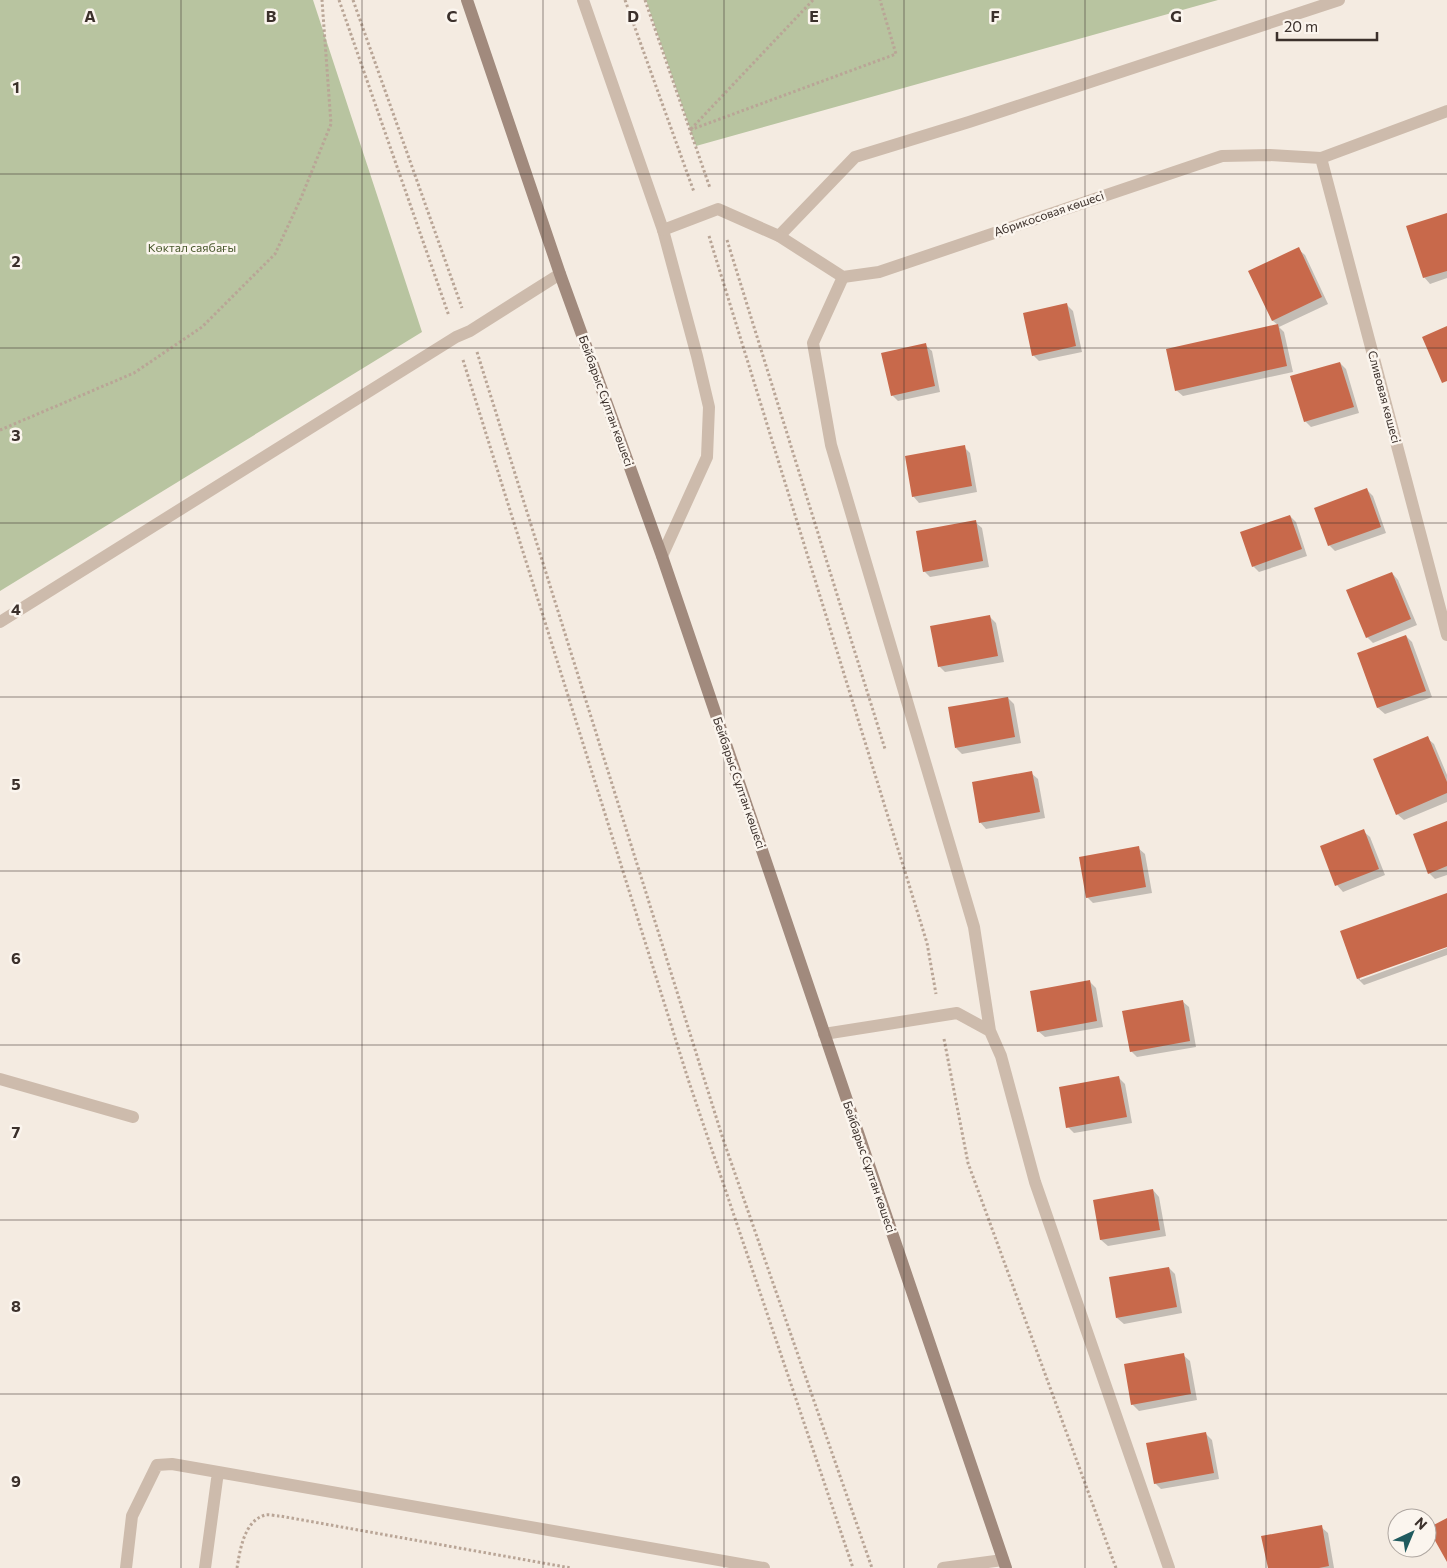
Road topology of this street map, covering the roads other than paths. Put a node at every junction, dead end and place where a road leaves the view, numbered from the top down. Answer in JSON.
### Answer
{"nodes":[{"id":1,"x":467,"y":0,"type":"edge"},
{"id":2,"x":583,"y":0,"type":"edge"},
{"id":3,"x":1339,"y":0,"type":"edge"},
{"id":4,"x":1447,"y":111,"type":"edge"},
{"id":5,"x":1321,"y":158,"type":"junction"},
{"id":6,"x":663,"y":230,"type":"junction"},
{"id":7,"x":779,"y":236,"type":"junction"},
{"id":8,"x":560,"y":274,"type":"junction"},
{"id":9,"x":843,"y":277,"type":"junction"},
{"id":10,"x":662,"y":556,"type":"junction"},
{"id":11,"x":0,"y":622,"type":"edge"},
{"id":12,"x":1447,"y":635,"type":"edge"},
{"id":13,"x":990,"y":1031,"type":"junction"},
{"id":14,"x":824,"y":1034,"type":"junction"},
{"id":15,"x":0,"y":1079,"type":"edge"},
{"id":16,"x":133,"y":1117,"type":"dead end"},
{"id":17,"x":218,"y":1472,"type":"junction"},
{"id":18,"x":1004,"y":1564,"type":"edge"},
{"id":19,"x":126,"y":1568,"type":"edge"},
{"id":20,"x":205,"y":1568,"type":"edge"},
{"id":21,"x":764,"y":1568,"type":"edge"},
{"id":22,"x":943,"y":1568,"type":"edge"},
{"id":23,"x":1169,"y":1568,"type":"edge"}],
"edges":[{"from":1,"to":8,"type":"street","name":"Бейбарыс Сұлтан көшесі"},
{"from":2,"to":6,"type":"street"},
{"from":3,"to":7,"type":"street"},
{"from":4,"to":5,"type":"street","name":"Абрикосовая көшесі"},
{"from":5,"to":9,"type":"street","name":"Абрикосовая көшесі"},
{"from":5,"to":12,"type":"street","name":"Сливовая көшесі"},
{"from":6,"to":7,"type":"street"},
{"from":6,"to":10,"type":"street"},
{"from":7,"to":9,"type":"street"},
{"from":8,"to":10,"type":"street","name":"Бейбарыс Сұлтан көшесі"},
{"from":8,"to":11,"type":"street"},
{"from":9,"to":13,"type":"street"},
{"from":10,"to":14,"type":"street","name":"Бейбарыс Сұлтан көшесі"},
{"from":13,"to":14,"type":"street"},
{"from":13,"to":23,"type":"street"},
{"from":14,"to":18,"type":"street","name":"Бейбарыс Сұлтан көшесі"},
{"from":15,"to":16,"type":"street"},
{"from":17,"to":19,"type":"street"},
{"from":17,"to":20,"type":"street"},
{"from":17,"to":21,"type":"street"},
{"from":18,"to":22,"type":"street"}]}
